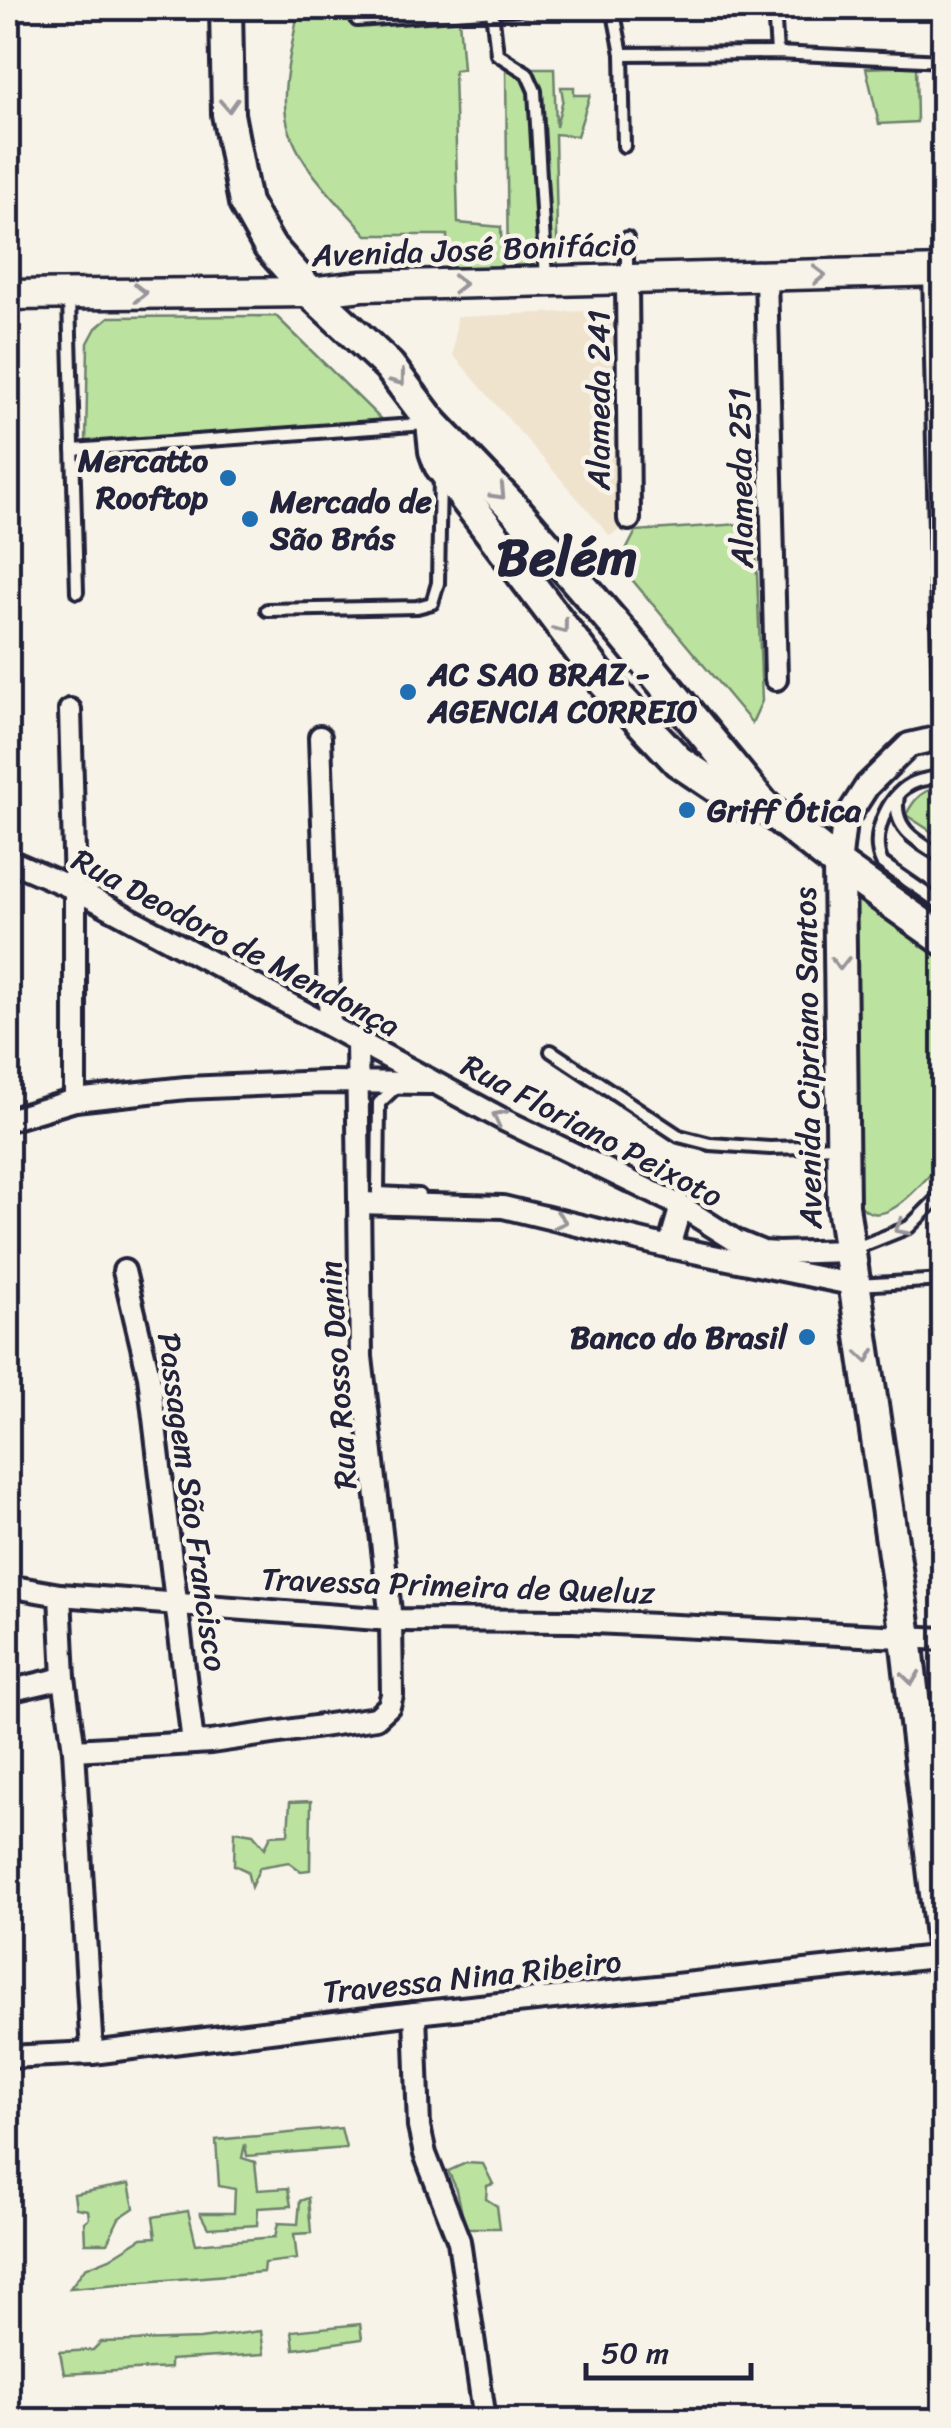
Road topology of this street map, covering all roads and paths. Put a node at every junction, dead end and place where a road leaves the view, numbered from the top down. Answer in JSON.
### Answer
{"nodes":[{"id":1,"x":226,"y":8,"type":"edge"},
{"id":2,"x":524,"y":8,"type":"edge"},
{"id":3,"x":613,"y":8,"type":"edge"},
{"id":4,"x":774,"y":8,"type":"edge"},
{"id":5,"x":492,"y":10,"type":"edge"},
{"id":6,"x":358,"y":20,"type":"dead end"},
{"id":7,"x":777,"y":53,"type":"junction"},
{"id":8,"x":622,"y":54,"type":"junction"},
{"id":9,"x":944,"y":60,"type":"edge"},
{"id":10,"x":624,"y":146,"type":"dead end"},
{"id":11,"x":627,"y":238,"type":"dead end"},
{"id":12,"x":938,"y":272,"type":"edge"},
{"id":13,"x":766,"y":276,"type":"junction"},
{"id":14,"x":627,"y":280,"type":"junction"},
{"id":15,"x":546,"y":282,"type":"junction"},
{"id":16,"x":310,"y":292,"type":"junction"},
{"id":17,"x":69,"y":294,"type":"junction"},
{"id":18,"x":8,"y":295,"type":"edge"},
{"id":19,"x":432,"y":423,"type":"junction"},
{"id":20,"x":73,"y":450,"type":"junction"},
{"id":21,"x":440,"y":465,"type":"junction"},
{"id":22,"x":629,"y":519,"type":"dead end"},
{"id":23,"x":77,"y":592,"type":"dead end"},
{"id":24,"x":267,"y":610,"type":"dead end"},
{"id":25,"x":776,"y":678,"type":"dead end"},
{"id":26,"x":944,"y":706,"type":"edge"},
{"id":27,"x":70,"y":710,"type":"dead end"},
{"id":28,"x":320,"y":737,"type":"dead end"},
{"id":29,"x":944,"y":738,"type":"edge"},
{"id":30,"x":944,"y":776,"type":"edge"},
{"id":31,"x":898,"y":795,"type":"junction"},
{"id":32,"x":764,"y":806,"type":"junction"},
{"id":33,"x":944,"y":858,"type":"edge"},
{"id":34,"x":8,"y":860,"type":"edge"},
{"id":35,"x":839,"y":865,"type":"junction"},
{"id":36,"x":74,"y":889,"type":"junction"},
{"id":37,"x":944,"y":906,"type":"edge"},
{"id":38,"x":944,"y":940,"type":"edge"},
{"id":39,"x":330,"y":1025,"type":"junction"},
{"id":40,"x":358,"y":1040,"type":"junction"},
{"id":41,"x":551,"y":1051,"type":"dead end"},
{"id":42,"x":357,"y":1081,"type":"junction"},
{"id":43,"x":434,"y":1083,"type":"junction"},
{"id":44,"x":400,"y":1084,"type":"junction"},
{"id":45,"x":74,"y":1100,"type":"junction"},
{"id":46,"x":8,"y":1120,"type":"edge"},
{"id":47,"x":841,"y":1146,"type":"junction"},
{"id":48,"x":944,"y":1192,"type":"edge"},
{"id":49,"x":497,"y":1199,"type":"dead end"},
{"id":50,"x":359,"y":1203,"type":"junction"},
{"id":51,"x":681,"y":1206,"type":"junction"},
{"id":52,"x":669,"y":1247,"type":"junction"},
{"id":53,"x":848,"y":1252,"type":"junction"},
{"id":54,"x":124,"y":1271,"type":"dead end"},
{"id":55,"x":944,"y":1280,"type":"edge"},
{"id":56,"x":856,"y":1285,"type":"junction"},
{"id":57,"x":8,"y":1586,"type":"edge"},
{"id":58,"x":60,"y":1595,"type":"junction"},
{"id":59,"x":178,"y":1602,"type":"junction"},
{"id":60,"x":391,"y":1620,"type":"junction"},
{"id":61,"x":906,"y":1637,"type":"junction"},
{"id":62,"x":944,"y":1639,"type":"edge"},
{"id":63,"x":64,"y":1678,"type":"junction"},
{"id":64,"x":8,"y":1691,"type":"edge"},
{"id":65,"x":193,"y":1742,"type":"junction"},
{"id":66,"x":74,"y":1750,"type":"junction"},
{"id":67,"x":943,"y":1958,"type":"edge"},
{"id":68,"x":415,"y":2013,"type":"junction"},
{"id":69,"x":92,"y":2053,"type":"junction"},
{"id":70,"x":8,"y":2058,"type":"edge"},
{"id":71,"x":484,"y":2420,"type":"edge"}],
"edges":[{"from":1,"to":16,"type":"main road","one_way":true},
{"from":2,"to":5,"type":"lane"},
{"from":3,"to":8,"type":"lane"},
{"from":4,"to":7,"type":"lane"},
{"from":5,"to":6,"type":"lane"},
{"from":5,"to":15,"type":"lane"},
{"from":7,"to":8,"type":"lane"},
{"from":7,"to":9,"type":"lane"},
{"from":8,"to":10,"type":"lane"},
{"from":11,"to":14,"type":"lane"},
{"from":13,"to":12,"type":"main road","name":"Avenida José Bonifácio","one_way":true},
{"from":12,"to":26,"type":"street"},
{"from":13,"to":14,"type":"main road","name":"Avenida José Bonifácio"},
{"from":13,"to":25,"type":"street","name":"Alameda 251"},
{"from":14,"to":15,"type":"main road","name":"Avenida José Bonifácio"},
{"from":14,"to":22,"type":"street","name":"Alameda 241"},
{"from":16,"to":15,"type":"main road","name":"Avenida José Bonifácio","one_way":true},
{"from":17,"to":16,"type":"main road","name":"Avenida José Bonifácio","one_way":true},
{"from":16,"to":19,"type":"main road","one_way":true},
{"from":17,"to":18,"type":"main road","name":"Avenida José Bonifácio"},
{"from":17,"to":20,"type":"lane"},
{"from":19,"to":20,"type":"lane"},
{"from":19,"to":21,"type":"main road"},
{"from":19,"to":32,"type":"main road","one_way":true},
{"from":20,"to":23,"type":"lane"},
{"from":21,"to":24,"type":"lane"},
{"from":21,"to":32,"type":"main road","one_way":true},
{"from":27,"to":36,"type":"street"},
{"from":28,"to":39,"type":"street"},
{"from":29,"to":35,"type":"street"},
{"from":30,"to":31,"type":"lane"},
{"from":31,"to":33,"type":"lane"},
{"from":31,"to":37,"type":"lane"},
{"from":32,"to":35,"type":"main road"},
{"from":34,"to":36,"type":"street","name":"Rua Deodoro de Mendonça"},
{"from":35,"to":38,"type":"main road"},
{"from":35,"to":47,"type":"main road","name":"Avenida Cipriano Santos","one_way":true},
{"from":36,"to":39,"type":"street","name":"Rua Deodoro de Mendonça"},
{"from":36,"to":45,"type":"street"},
{"from":39,"to":40,"type":"street","name":"Rua Deodoro de Mendonça"},
{"from":40,"to":42,"type":"street","name":"Rua Rosso Danin"},
{"from":40,"to":43,"type":"street","name":"Rua Deodoro de Mendonça"},
{"from":41,"to":47,"type":"lane"},
{"from":42,"to":44,"type":"street","name":"Rua Floriano Peixoto"},
{"from":42,"to":45,"type":"street","name":"Rua Floriano Peixoto"},
{"from":42,"to":50,"type":"street","name":"Rua Rosso Danin"},
{"from":43,"to":44,"type":"street","name":"Rua Floriano Peixoto"},
{"from":51,"to":43,"type":"street","name":"Rua Floriano Peixoto","one_way":true},
{"from":44,"to":49,"type":"lane"},
{"from":45,"to":46,"type":"street","name":"Rua Floriano Peixoto"},
{"from":47,"to":53,"type":"main road","name":"Avenida Cipriano Santos"},
{"from":48,"to":53,"type":"lane","one_way":true},
{"from":50,"to":52,"type":"street","one_way":true},
{"from":50,"to":60,"type":"street","name":"Rua Rosso Danin"},
{"from":51,"to":52,"type":"street"},
{"from":51,"to":53,"type":"street","name":"Rua Floriano Peixoto"},
{"from":52,"to":56,"type":"street"},
{"from":53,"to":56,"type":"main road","name":"Avenida Cipriano Santos"},
{"from":54,"to":59,"type":"street","name":"Passagem São Francisco"},
{"from":55,"to":56,"type":"lane"},
{"from":56,"to":61,"type":"main road","name":"Avenida Cipriano Santos","one_way":true},
{"from":57,"to":58,"type":"street","name":"Travessa Primeira de Queluz"},
{"from":58,"to":59,"type":"street","name":"Travessa Primeira de Queluz"},
{"from":58,"to":63,"type":"street"},
{"from":59,"to":60,"type":"street","name":"Travessa Primeira de Queluz"},
{"from":59,"to":65,"type":"street","name":"Passagem São Francisco"},
{"from":60,"to":61,"type":"street","name":"Travessa Primeira de Queluz"},
{"from":60,"to":65,"type":"street","name":"Rua Rosso Danin"},
{"from":61,"to":62,"type":"street","name":"Travessa Primeira de Queluz"},
{"from":61,"to":67,"type":"main road","name":"Avenida Cipriano Santos","one_way":true},
{"from":63,"to":64,"type":"street"},
{"from":63,"to":66,"type":"street"},
{"from":65,"to":66,"type":"street"},
{"from":66,"to":69,"type":"street"},
{"from":67,"to":68,"type":"street","name":"Travessa Nina Ribeiro"},
{"from":68,"to":69,"type":"street","name":"Travessa Nina Ribeiro"},
{"from":68,"to":71,"type":"street"},
{"from":69,"to":70,"type":"street","name":"Travessa Nina Ribeiro"}]}
